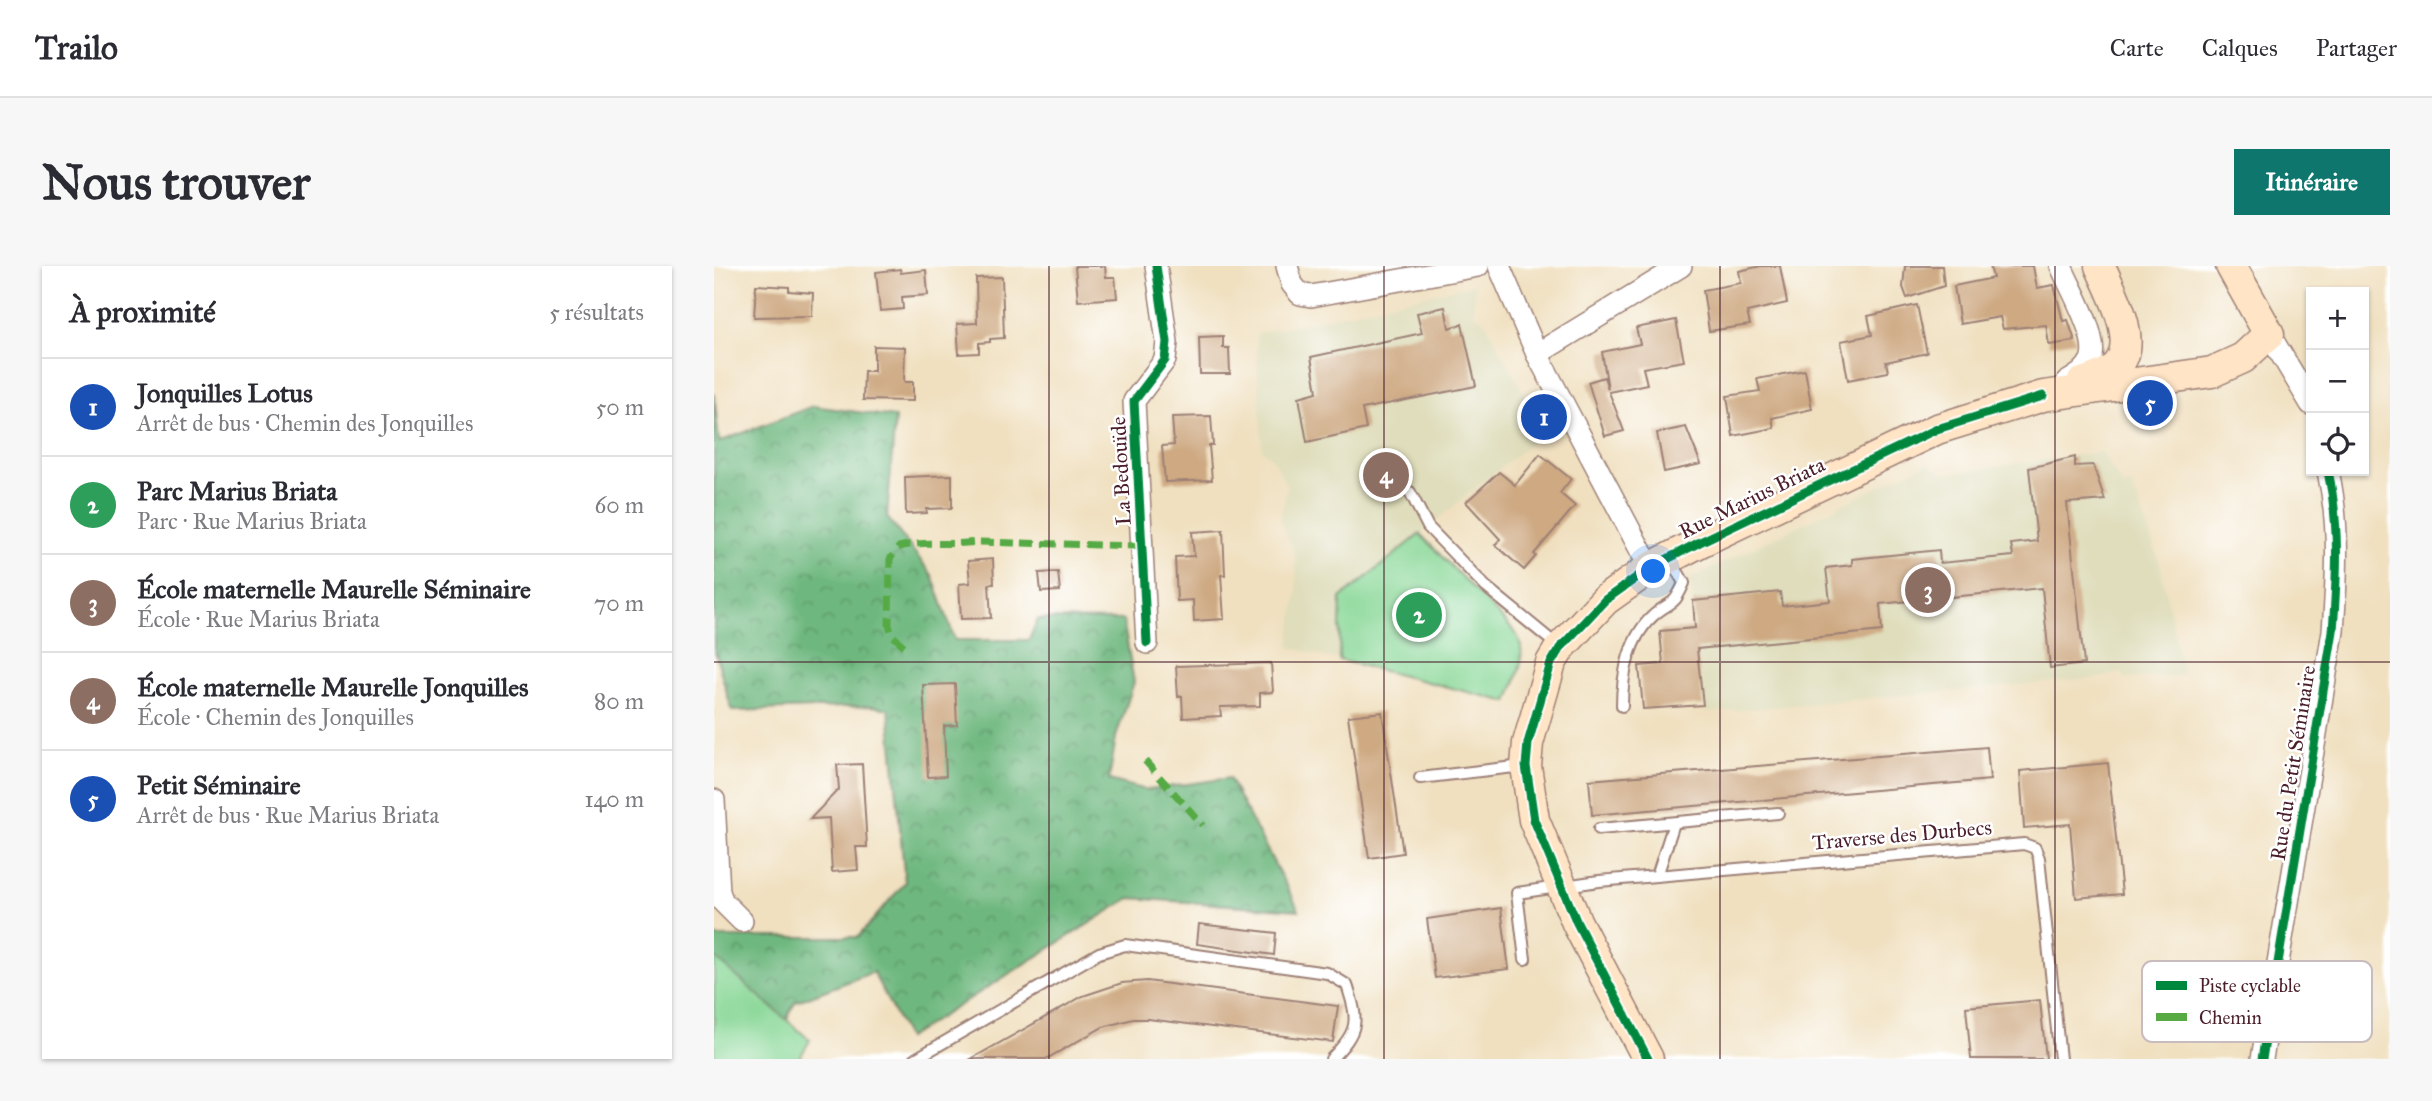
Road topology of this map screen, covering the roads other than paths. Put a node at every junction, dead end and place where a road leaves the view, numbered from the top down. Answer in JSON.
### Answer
{"nodes":[{"id":1,"x":1156,"y":266,"type":"edge"},
{"id":2,"x":1287,"y":266,"type":"edge"},
{"id":3,"x":1478,"y":266,"type":"edge"},
{"id":4,"x":1499,"y":266,"type":"edge"},
{"id":5,"x":1681,"y":266,"type":"edge"},
{"id":6,"x":2061,"y":266,"type":"edge"},
{"id":7,"x":2100,"y":266,"type":"edge"},
{"id":8,"x":2231,"y":266,"type":"edge"},
{"id":9,"x":2124,"y":324,"type":"junction"},
{"id":10,"x":2269,"y":334,"type":"junction"},
{"id":11,"x":1537,"y":354,"type":"junction"},
{"id":12,"x":2178,"y":377,"type":"junction"},
{"id":13,"x":2042,"y":396,"type":"junction"},
{"id":14,"x":2306,"y":396,"type":"edge"},
{"id":15,"x":2329,"y":476,"type":"edge"},
{"id":16,"x":1410,"y":492,"type":"dead end"},
{"id":17,"x":1660,"y":563,"type":"junction"},
{"id":18,"x":1147,"y":643,"type":"dead end"},
{"id":19,"x":1560,"y":648,"type":"junction"},
{"id":20,"x":1622,"y":706,"type":"dead end"},
{"id":21,"x":1526,"y":766,"type":"junction"},
{"id":22,"x":1420,"y":778,"type":"dead end"},
{"id":23,"x":714,"y":800,"type":"edge"},
{"id":24,"x":1778,"y":813,"type":"dead end"},
{"id":25,"x":1674,"y":823,"type":"junction"},
{"id":26,"x":1599,"y":829,"type":"dead end"},
{"id":27,"x":1657,"y":876,"type":"junction"},
{"id":28,"x":1560,"y":886,"type":"junction"},
{"id":29,"x":742,"y":921,"type":"dead end"},
{"id":30,"x":1525,"y":959,"type":"dead end"},
{"id":31,"x":2278,"y":961,"type":"edge"},
{"id":32,"x":915,"y":1059,"type":"edge"},
{"id":33,"x":1331,"y":1059,"type":"edge"},
{"id":34,"x":1648,"y":1059,"type":"edge"},
{"id":35,"x":2060,"y":1059,"type":"edge"}],
"edges":[{"from":1,"to":18,"type":"street","name":"La Bedouïde"},
{"from":2,"to":3,"type":"street"},
{"from":4,"to":11,"type":"street"},
{"from":5,"to":11,"type":"street"},
{"from":6,"to":13,"type":"street"},
{"from":7,"to":9,"type":"street"},
{"from":8,"to":10,"type":"street"},
{"from":9,"to":12,"type":"street"},
{"from":9,"to":13,"type":"street"},
{"from":10,"to":12,"type":"street","name":"Rue Marius Briata"},
{"from":10,"to":14,"type":"street"},
{"from":11,"to":17,"type":"street"},
{"from":12,"to":13,"type":"street","name":"Rue Marius Briata"},
{"from":13,"to":17,"type":"street","name":"Rue Marius Briata"},
{"from":15,"to":31,"type":"street","name":"Rue du Petit Séminaire"},
{"from":16,"to":19,"type":"lane"},
{"from":17,"to":19,"type":"street","name":"Rue Marius Briata"},
{"from":17,"to":20,"type":"lane"},
{"from":19,"to":21,"type":"street","name":"Rue Marius Briata"},
{"from":21,"to":22,"type":"lane"},
{"from":21,"to":28,"type":"street","name":"Rue Marius Briata"},
{"from":23,"to":29,"type":"street"},
{"from":24,"to":25,"type":"lane"},
{"from":25,"to":26,"type":"lane"},
{"from":25,"to":27,"type":"lane"},
{"from":27,"to":28,"type":"lane","name":"Traverse des Durbecs"},
{"from":27,"to":35,"type":"lane","name":"Traverse des Durbecs"},
{"from":28,"to":30,"type":"lane","name":"Traverse des Durbecs"},
{"from":28,"to":34,"type":"street","name":"Rue Marius Briata"},
{"from":32,"to":33,"type":"lane"}]}
